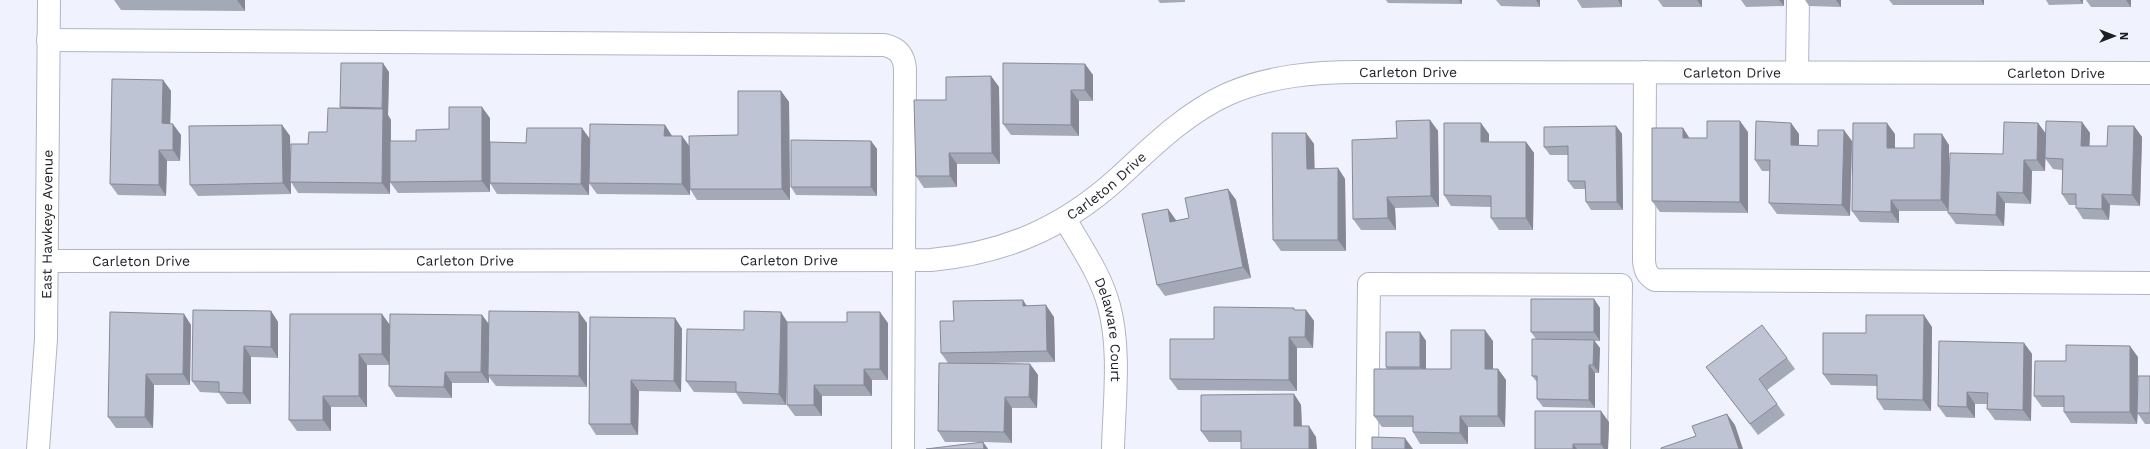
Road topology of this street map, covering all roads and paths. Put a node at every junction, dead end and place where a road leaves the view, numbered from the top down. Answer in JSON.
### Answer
{"nodes":[{"id":1,"x":49,"y":0,"type":"edge"},
{"id":2,"x":1798,"y":0,"type":"edge"},
{"id":3,"x":48,"y":40,"type":"junction"},
{"id":4,"x":1645,"y":72,"type":"junction"},
{"id":5,"x":1797,"y":72,"type":"junction"},
{"id":6,"x":2150,"y":73,"type":"edge"},
{"id":7,"x":1065,"y":220,"type":"junction"},
{"id":8,"x":47,"y":261,"type":"junction"},
{"id":9,"x":904,"y":261,"type":"junction"},
{"id":10,"x":2150,"y":283,"type":"edge"},
{"id":11,"x":38,"y":449,"type":"edge"},
{"id":12,"x":903,"y":449,"type":"edge"},
{"id":13,"x":1113,"y":449,"type":"edge"},
{"id":14,"x":1368,"y":449,"type":"edge"},
{"id":15,"x":1619,"y":449,"type":"edge"}],
"edges":[{"from":1,"to":3,"type":"street","name":"East Hawkeye Avenue"},
{"from":2,"to":5,"type":"street"},
{"from":3,"to":8,"type":"street","name":"East Hawkeye Avenue"},
{"from":3,"to":9,"type":"street"},
{"from":4,"to":5,"type":"street","name":"Carleton Drive"},
{"from":4,"to":7,"type":"street","name":"Carleton Drive"},
{"from":4,"to":10,"type":"street"},
{"from":5,"to":6,"type":"street","name":"Carleton Drive"},
{"from":7,"to":9,"type":"street","name":"Carleton Drive"},
{"from":7,"to":13,"type":"street","name":"Delaware Court"},
{"from":8,"to":9,"type":"street","name":"Carleton Drive"},
{"from":8,"to":11,"type":"street","name":"East Hawkeye Avenue"},
{"from":9,"to":12,"type":"street"},
{"from":14,"to":15,"type":"street"}]}
